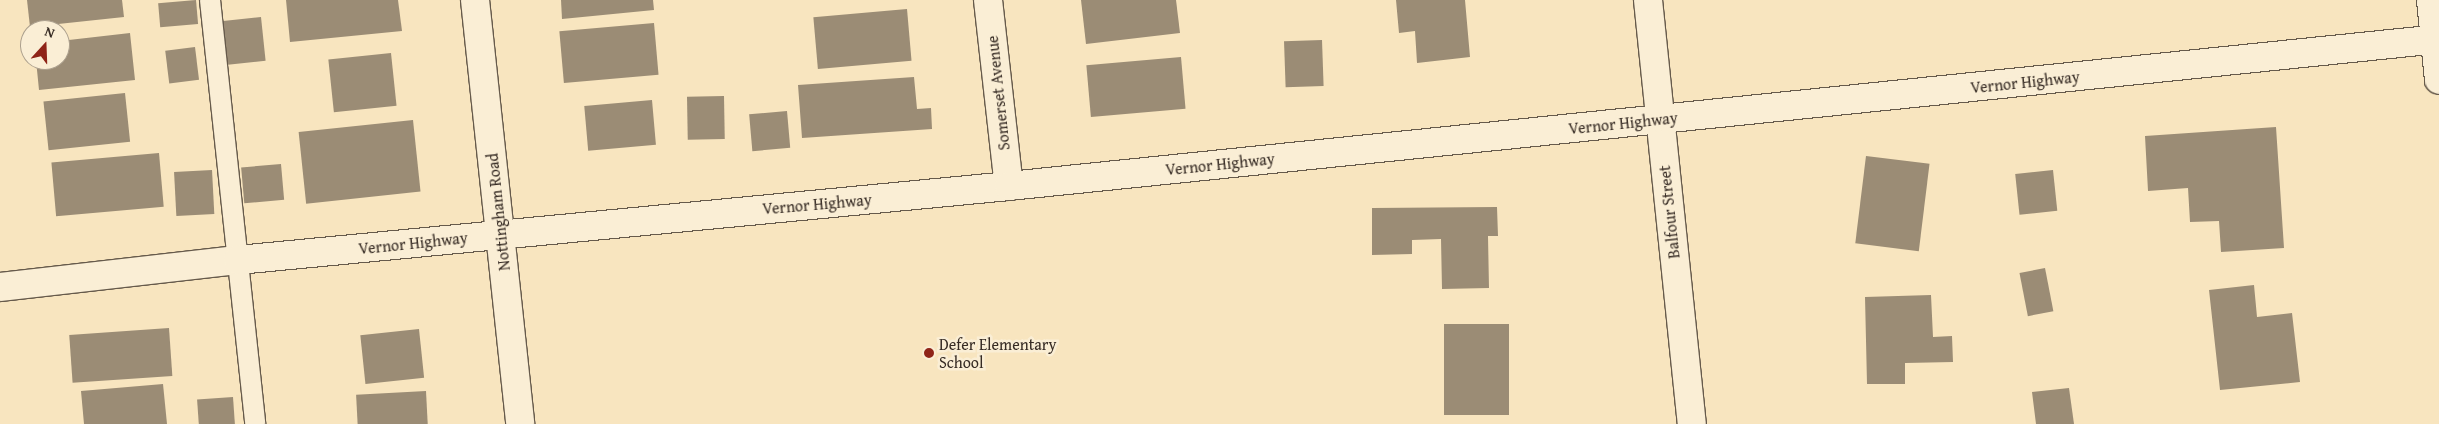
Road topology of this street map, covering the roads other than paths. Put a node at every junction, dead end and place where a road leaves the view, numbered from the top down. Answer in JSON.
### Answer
{"nodes":[{"id":1,"x":210,"y":0,"type":"edge"},
{"id":2,"x":475,"y":0,"type":"edge"},
{"id":3,"x":988,"y":0,"type":"edge"},
{"id":4,"x":1648,"y":0,"type":"edge"},
{"id":5,"x":2431,"y":0,"type":"edge"},
{"id":6,"x":2437,"y":39,"type":"edge"},
{"id":7,"x":2439,"y":80,"type":"edge"},
{"id":8,"x":1660,"y":119,"type":"junction"},
{"id":9,"x":1009,"y":186,"type":"junction"},
{"id":10,"x":500,"y":234,"type":"junction"},
{"id":11,"x":238,"y":260,"type":"junction"},
{"id":12,"x":0,"y":288,"type":"edge"},
{"id":13,"x":255,"y":424,"type":"edge"},
{"id":14,"x":520,"y":424,"type":"edge"},
{"id":15,"x":1692,"y":424,"type":"edge"}],
"edges":[{"from":1,"to":11,"type":"lane"},
{"from":2,"to":10,"type":"street","name":"Nottingham Road"},
{"from":3,"to":9,"type":"street","name":"Somerset Avenue"},
{"from":4,"to":8,"type":"street","name":"Balfour Street"},
{"from":5,"to":6,"type":"street"},
{"from":6,"to":7,"type":"street"},
{"from":6,"to":8,"type":"street","name":"Vernor Highway"},
{"from":8,"to":9,"type":"street","name":"Vernor Highway"},
{"from":8,"to":15,"type":"street","name":"Balfour Street"},
{"from":9,"to":10,"type":"street","name":"Vernor Highway"},
{"from":10,"to":11,"type":"street","name":"Vernor Highway"},
{"from":10,"to":14,"type":"street","name":"Nottingham Road"},
{"from":11,"to":12,"type":"street","name":"Vernor Highway"},
{"from":11,"to":13,"type":"lane"}]}
